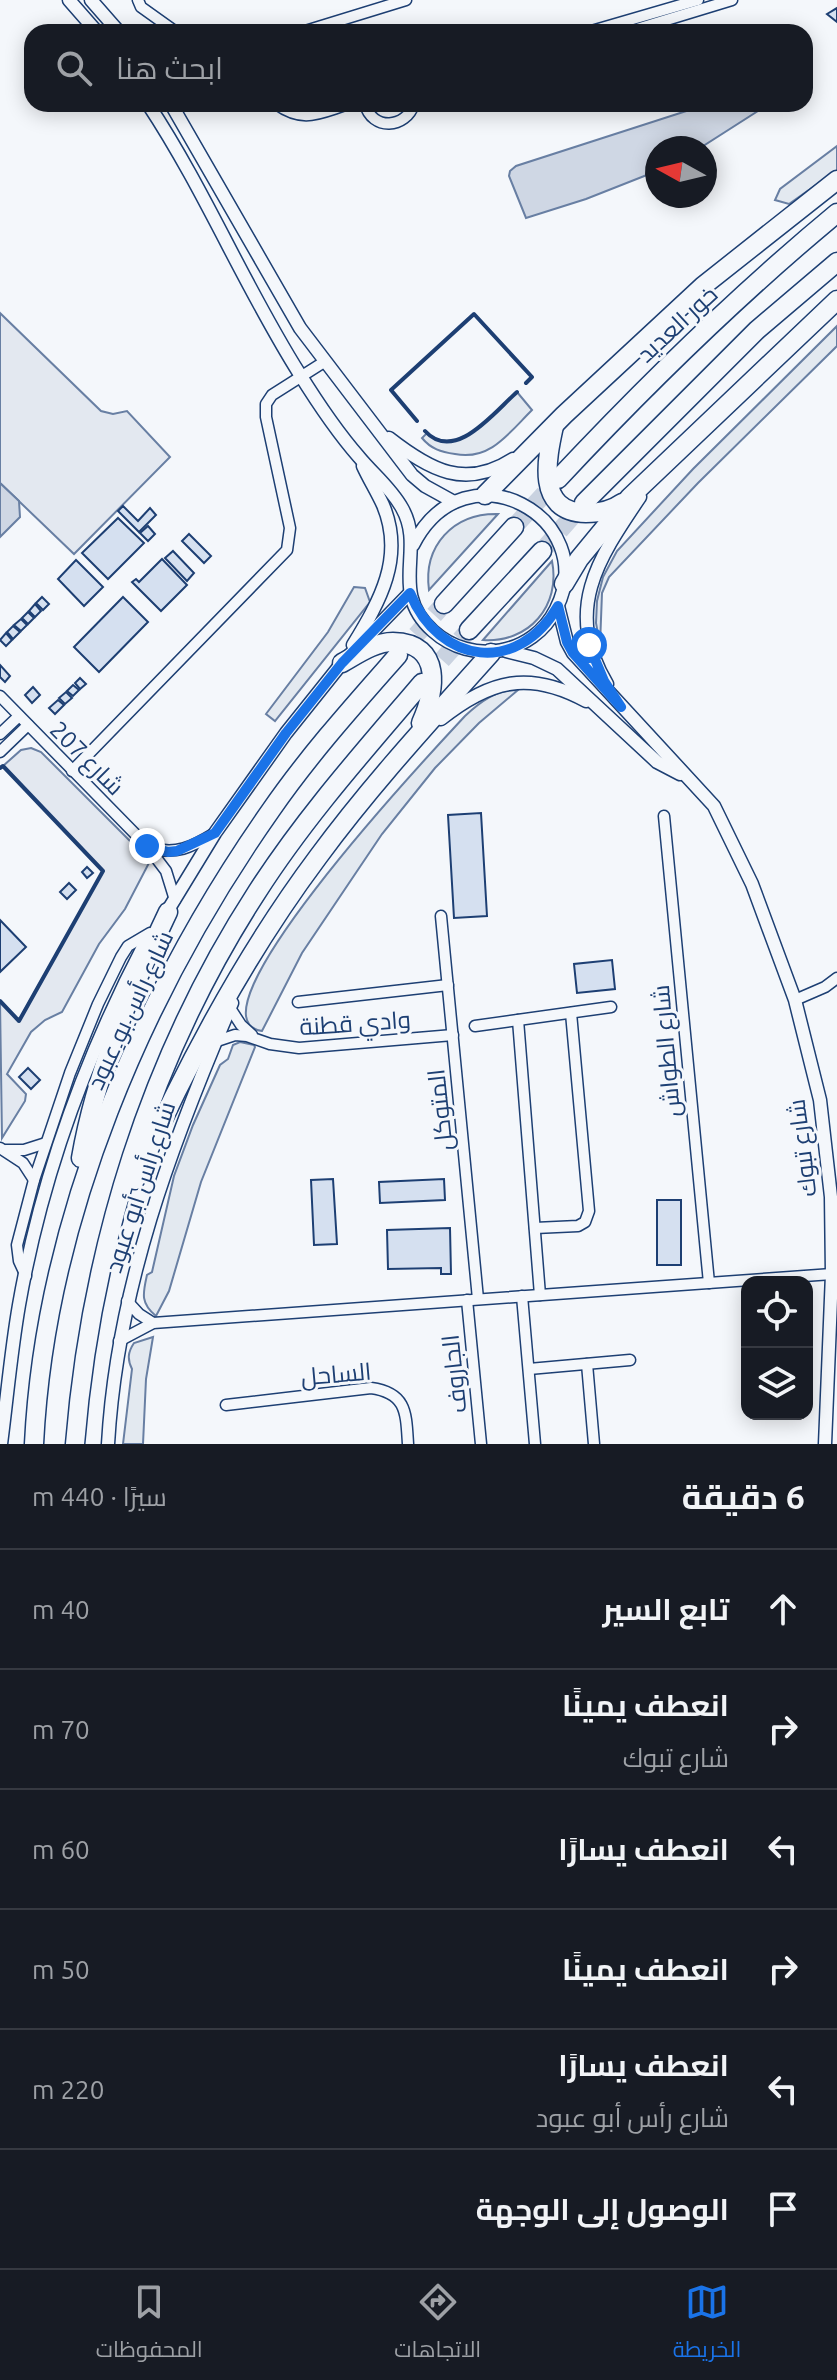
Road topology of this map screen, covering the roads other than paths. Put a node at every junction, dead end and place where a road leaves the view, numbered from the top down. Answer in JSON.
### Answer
{"nodes":[{"id":1,"x":69,"y":0,"type":"edge"},
{"id":2,"x":91,"y":0,"type":"edge"},
{"id":3,"x":138,"y":0,"type":"edge"},
{"id":4,"x":406,"y":0,"type":"edge"},
{"id":5,"x":698,"y":0,"type":"edge"},
{"id":6,"x":732,"y":0,"type":"edge"},
{"id":7,"x":90,"y":24,"type":"edge"},
{"id":8,"x":112,"y":24,"type":"edge"},
{"id":9,"x":165,"y":24,"type":"edge"},
{"id":10,"x":328,"y":24,"type":"edge"},
{"id":11,"x":616,"y":24,"type":"edge"},
{"id":12,"x":653,"y":24,"type":"edge"},
{"id":13,"x":153,"y":112,"type":"edge"},
{"id":14,"x":176,"y":112,"type":"edge"},
{"id":15,"x":287,"y":112,"type":"edge"},
{"id":16,"x":319,"y":112,"type":"edge"},
{"id":17,"x":368,"y":112,"type":"edge"},
{"id":18,"x":411,"y":112,"type":"edge"},
{"id":19,"x":837,"y":180,"type":"edge"},
{"id":20,"x":837,"y":213,"type":"edge"},
{"id":21,"x":837,"y":262,"type":"edge"},
{"id":22,"x":837,"y":302,"type":"edge"},
{"id":23,"x":324,"y":362,"type":"junction"},
{"id":24,"x":301,"y":376,"type":"junction"},
{"id":25,"x":554,"y":426,"type":"junction"},
{"id":26,"x":377,"y":429,"type":"junction"},
{"id":27,"x":533,"y":446,"type":"junction"},
{"id":28,"x":358,"y":456,"type":"junction"},
{"id":29,"x":659,"y":468,"type":"junction"},
{"id":30,"x":558,"y":479,"type":"tunnel mouth"},
{"id":31,"x":485,"y":495,"type":"junction"},
{"id":32,"x":630,"y":497,"type":"junction"},
{"id":33,"x":454,"y":502,"type":"junction"},
{"id":34,"x":584,"y":503,"type":"tunnel mouth"},
{"id":35,"x":514,"y":527,"type":"tunnel mouth"},
{"id":36,"x":413,"y":545,"type":"junction"},
{"id":37,"x":542,"y":551,"type":"tunnel mouth"},
{"id":38,"x":564,"y":584,"type":"junction"},
{"id":39,"x":410,"y":593,"type":"junction"},
{"id":40,"x":444,"y":604,"type":"tunnel mouth"},
{"id":41,"x":558,"y":606,"type":"junction"},
{"id":42,"x":469,"y":630,"type":"tunnel mouth"},
{"id":43,"x":498,"y":652,"type":"junction"},
{"id":44,"x":398,"y":655,"type":"tunnel mouth"},
{"id":45,"x":342,"y":663,"type":"junction"},
{"id":46,"x":422,"y":683,"type":"tunnel mouth"},
{"id":47,"x":0,"y":696,"type":"edge"},
{"id":48,"x":597,"y":707,"type":"junction"},
{"id":49,"x":621,"y":707,"type":"junction"},
{"id":50,"x":19,"y":716,"type":"junction"},
{"id":51,"x":28,"y":725,"type":"junction"},
{"id":52,"x":0,"y":734,"type":"edge"},
{"id":53,"x":414,"y":740,"type":"junction"},
{"id":54,"x":0,"y":752,"type":"edge"},
{"id":55,"x":72,"y":771,"type":"junction"},
{"id":56,"x":690,"y":779,"type":"junction"},
{"id":57,"x":664,"y":816,"type":"dead end"},
{"id":58,"x":215,"y":833,"type":"junction"},
{"id":59,"x":147,"y":846,"type":"junction"},
{"id":60,"x":171,"y":906,"type":"junction"},
{"id":61,"x":441,"y":916,"type":"dead end"},
{"id":62,"x":150,"y":933,"type":"junction"},
{"id":63,"x":252,"y":955,"type":"junction"},
{"id":64,"x":837,"y":978,"type":"edge"},
{"id":65,"x":448,"y":985,"type":"junction"},
{"id":66,"x":795,"y":1000,"type":"junction"},
{"id":67,"x":298,"y":1002,"type":"dead end"},
{"id":68,"x":611,"y":1007,"type":"dead end"},
{"id":69,"x":230,"y":1008,"type":"junction"},
{"id":70,"x":571,"y":1013,"type":"junction"},
{"id":71,"x":518,"y":1020,"type":"junction"},
{"id":72,"x":475,"y":1026,"type":"dead end"},
{"id":73,"x":453,"y":1035,"type":"junction"},
{"id":74,"x":261,"y":1041,"type":"junction"},
{"id":75,"x":214,"y":1042,"type":"junction"},
{"id":76,"x":46,"y":1143,"type":"junction"},
{"id":77,"x":2,"y":1149,"type":"edge"},
{"id":78,"x":34,"y":1180,"type":"junction"},
{"id":79,"x":535,"y":1228,"type":"junction"},
{"id":80,"x":107,"y":1245,"type":"junction"},
{"id":81,"x":65,"y":1249,"type":"junction"},
{"id":82,"x":832,"y":1274,"type":"junction"},
{"id":83,"x":26,"y":1276,"type":"junction"},
{"id":84,"x":709,"y":1283,"type":"junction"},
{"id":85,"x":540,"y":1295,"type":"junction"},
{"id":86,"x":522,"y":1296,"type":"junction"},
{"id":87,"x":473,"y":1299,"type":"junction"},
{"id":88,"x":127,"y":1301,"type":"junction"},
{"id":89,"x":153,"y":1323,"type":"junction"},
{"id":90,"x":119,"y":1341,"type":"junction"},
{"id":91,"x":630,"y":1360,"type":"dead end"},
{"id":92,"x":587,"y":1364,"type":"junction"},
{"id":93,"x":529,"y":1369,"type":"junction"},
{"id":94,"x":226,"y":1405,"type":"dead end"},
{"id":95,"x":34,"y":1439,"type":"edge"},
{"id":96,"x":1,"y":1444,"type":"edge"},
{"id":97,"x":75,"y":1444,"type":"edge"},
{"id":98,"x":108,"y":1444,"type":"edge"},
{"id":99,"x":408,"y":1444,"type":"edge"},
{"id":100,"x":481,"y":1444,"type":"edge"},
{"id":101,"x":535,"y":1444,"type":"edge"},
{"id":102,"x":594,"y":1444,"type":"edge"},
{"id":103,"x":825,"y":1444,"type":"edge"}],
"edges":[{"from":1,"to":7,"type":"street"},
{"from":2,"to":8,"type":"street"},
{"from":3,"to":9,"type":"street"},
{"from":4,"to":10,"type":"street"},
{"from":5,"to":11,"type":"street"},
{"from":6,"to":12,"type":"street"},
{"from":13,"to":24,"type":"street"},
{"from":14,"to":23,"type":"street"},
{"from":15,"to":16,"type":"street"},
{"from":17,"to":18,"type":"street"},
{"from":19,"to":25,"type":"highway"},
{"from":20,"to":30,"type":"highway","name":"خور العديد"},
{"from":21,"to":34,"type":"highway"},
{"from":22,"to":29,"type":"highway"},
{"from":23,"to":24,"type":"street"},
{"from":23,"to":26,"type":"street"},
{"from":24,"to":28,"type":"street"},
{"from":24,"to":55,"type":"street"},
{"from":25,"to":27,"type":"highway"},
{"from":25,"to":32,"type":"highway"},
{"from":26,"to":27,"type":"street"},
{"from":26,"to":33,"type":"street"},
{"from":27,"to":31,"type":"highway"},
{"from":28,"to":36,"type":"street"},
{"from":28,"to":45,"type":"street"},
{"from":29,"to":32,"type":"highway"},
{"from":29,"to":49,"type":"street"},
{"from":31,"to":33,"type":"street"},
{"from":31,"to":38,"type":"street"},
{"from":32,"to":38,"type":"highway"},
{"from":33,"to":36,"type":"street"},
{"from":35,"to":40,"type":"highway"},
{"from":36,"to":39,"type":"street"},
{"from":37,"to":42,"type":"highway"},
{"from":38,"to":41,"type":"street"},
{"from":39,"to":43,"type":"street"},
{"from":39,"to":45,"type":"street"},
{"from":41,"to":43,"type":"street"},
{"from":41,"to":49,"type":"street","name":"شارع تبوك"},
{"from":43,"to":48,"type":"street","name":"شارع تبوك"},
{"from":43,"to":53,"type":"highway"},
{"from":44,"to":81,"type":"highway","name":"شارع رأس بو عبود"},
{"from":45,"to":53,"type":"highway"},
{"from":45,"to":58,"type":"street"},
{"from":46,"to":80,"type":"highway"},
{"from":47,"to":50,"type":"street","name":"شارع 207"},
{"from":48,"to":53,"type":"street"},
{"from":48,"to":56,"type":"street","name":"شارع تبوك"},
{"from":49,"to":56,"type":"street","name":"شارع تبوك"},
{"from":50,"to":51,"type":"street","name":"شارع 207"},
{"from":50,"to":52,"type":"street"},
{"from":51,"to":54,"type":"street"},
{"from":51,"to":55,"type":"street","name":"شارع 207"},
{"from":53,"to":63,"type":"highway"},
{"from":55,"to":59,"type":"street","name":"شارع 207"},
{"from":56,"to":66,"type":"street","name":"شارع تبوك"},
{"from":57,"to":84,"type":"street","name":"شارع الطواش"},
{"from":58,"to":59,"type":"street"},
{"from":58,"to":60,"type":"street"},
{"from":59,"to":60,"type":"street"},
{"from":60,"to":62,"type":"street"},
{"from":60,"to":81,"type":"highway"},
{"from":61,"to":65,"type":"street","name":"المتوكل"},
{"from":62,"to":76,"type":"street"},
{"from":62,"to":83,"type":"street"},
{"from":63,"to":69,"type":"street","name":"شارع رأس أبو عبود"},
{"from":63,"to":80,"type":"highway"},
{"from":64,"to":66,"type":"street"},
{"from":65,"to":67,"type":"street"},
{"from":65,"to":73,"type":"street","name":"المتوكل"},
{"from":66,"to":82,"type":"street","name":"شارع تبوك"},
{"from":68,"to":70,"type":"street"},
{"from":69,"to":74,"type":"street"},
{"from":69,"to":75,"type":"street","name":"شارع رأس أبو عبود"},
{"from":70,"to":71,"type":"street"},
{"from":70,"to":79,"type":"street"},
{"from":71,"to":72,"type":"street"},
{"from":71,"to":79,"type":"street"},
{"from":73,"to":74,"type":"street","name":"وادي قطنة"},
{"from":73,"to":87,"type":"street","name":"المتوكل"},
{"from":74,"to":75,"type":"street","name":"وادي قطنة"},
{"from":75,"to":88,"type":"street","name":"شارع رأس أبو عبود"},
{"from":76,"to":77,"type":"street"},
{"from":76,"to":78,"type":"street"},
{"from":77,"to":78,"type":"street"},
{"from":78,"to":83,"type":"street"},
{"from":79,"to":85,"type":"street"},
{"from":80,"to":97,"type":"highway"},
{"from":81,"to":95,"type":"highway","name":"شارع رأس بو عبود"},
{"from":82,"to":84,"type":"street"},
{"from":82,"to":103,"type":"street","name":"شارع تبوك"},
{"from":83,"to":96,"type":"street"},
{"from":84,"to":85,"type":"street"},
{"from":85,"to":86,"type":"street"},
{"from":86,"to":87,"type":"street"},
{"from":86,"to":93,"type":"street"},
{"from":87,"to":89,"type":"street"},
{"from":87,"to":100,"type":"street","name":"الجاروف"},
{"from":88,"to":89,"type":"street"},
{"from":88,"to":90,"type":"street","name":"شارع رأس أبو عبود"},
{"from":89,"to":90,"type":"street"},
{"from":90,"to":98,"type":"street","name":"شارع رأس أبو عبود"},
{"from":91,"to":92,"type":"street"},
{"from":92,"to":93,"type":"street"},
{"from":92,"to":102,"type":"street"},
{"from":93,"to":101,"type":"street"},
{"from":94,"to":99,"type":"street","name":"الساحل"}]}
